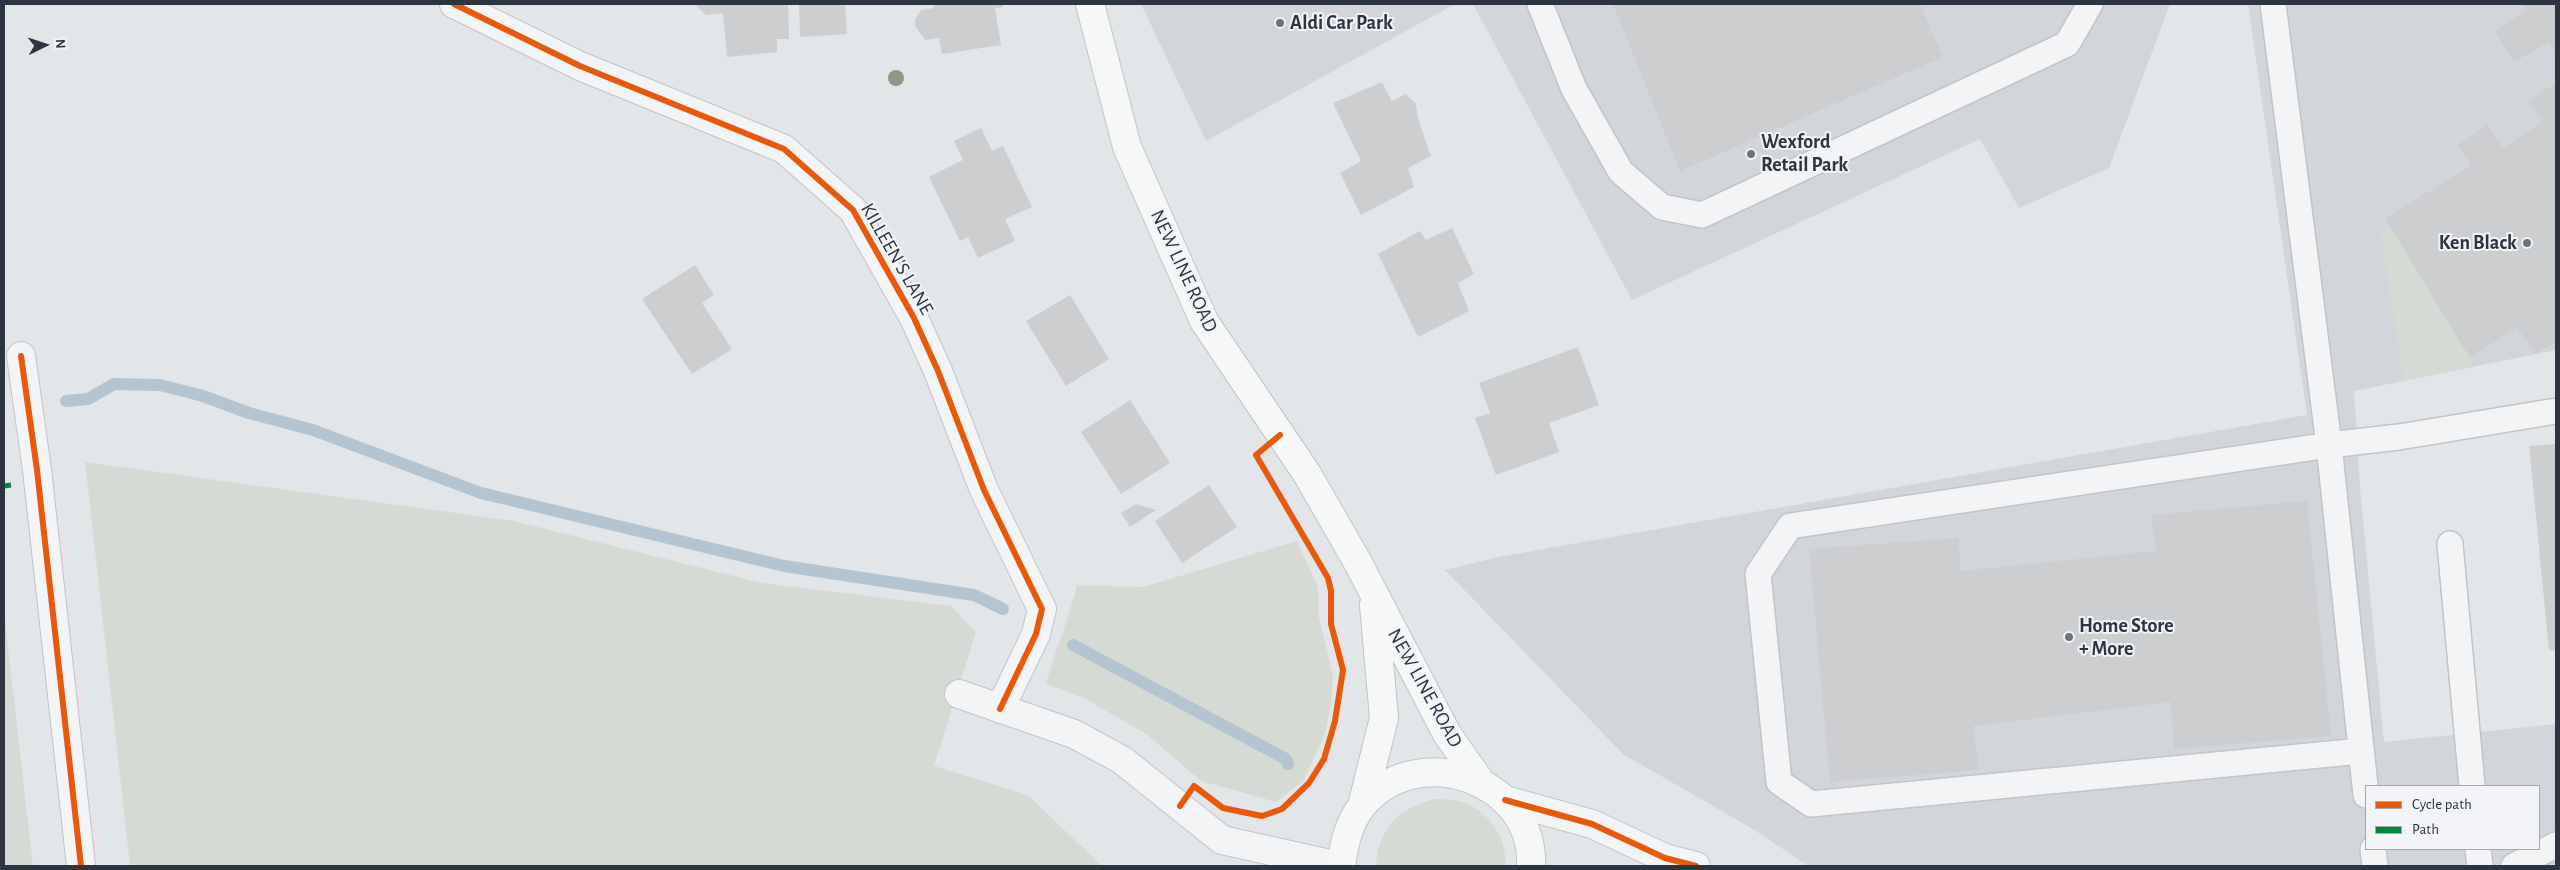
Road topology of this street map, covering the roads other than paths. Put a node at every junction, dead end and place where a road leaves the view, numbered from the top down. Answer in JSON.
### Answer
{"nodes":[{"id":1,"x":454,"y":4,"type":"edge"},
{"id":2,"x":1090,"y":4,"type":"edge"},
{"id":3,"x":1540,"y":4,"type":"edge"},
{"id":4,"x":2090,"y":4,"type":"edge"},
{"id":5,"x":2273,"y":4,"type":"edge"},
{"id":6,"x":21,"y":356,"type":"dead end"},
{"id":7,"x":2556,"y":410,"type":"edge"},
{"id":8,"x":2329,"y":445,"type":"junction"},
{"id":9,"x":2450,"y":544,"type":"dead end"},
{"id":10,"x":1374,"y":594,"type":"junction"},
{"id":11,"x":959,"y":694,"type":"dead end"},
{"id":12,"x":1000,"y":709,"type":"junction"},
{"id":13,"x":2361,"y":751,"type":"junction"},
{"id":14,"x":1480,"y":781,"type":"junction"},
{"id":15,"x":2472,"y":785,"type":"edge"},
{"id":16,"x":2365,"y":786,"type":"edge"},
{"id":17,"x":1505,"y":800,"type":"junction"},
{"id":18,"x":1362,"y":806,"type":"junction"},
{"id":19,"x":2556,"y":845,"type":"edge"},
{"id":20,"x":2373,"y":850,"type":"edge"},
{"id":21,"x":2478,"y":850,"type":"edge"},
{"id":22,"x":1655,"y":862,"type":"edge"},
{"id":23,"x":81,"y":866,"type":"edge"},
{"id":24,"x":1340,"y":866,"type":"edge"},
{"id":25,"x":1531,"y":866,"type":"edge"},
{"id":26,"x":1696,"y":866,"type":"edge"},
{"id":27,"x":2375,"y":866,"type":"edge"},
{"id":28,"x":2480,"y":866,"type":"edge"},
{"id":29,"x":2514,"y":866,"type":"edge"}],
"edges":[{"from":1,"to":12,"type":"street","name":"KILLEEN'S LANE"},
{"from":2,"to":10,"type":"main road","name":"NEW LINE ROAD"},
{"from":3,"to":4,"type":"lane"},
{"from":5,"to":8,"type":"lane"},
{"from":6,"to":23,"type":"street"},
{"from":7,"to":8,"type":"lane"},
{"from":8,"to":13,"type":"lane"},
{"from":8,"to":13,"type":"lane"},
{"from":9,"to":15,"type":"lane"},
{"from":10,"to":14,"type":"main road","name":"NEW LINE ROAD"},
{"from":10,"to":18,"type":"main road","name":"NEW LINE ROAD"},
{"from":11,"to":12,"type":"street"},
{"from":12,"to":24,"type":"street"},
{"from":13,"to":16,"type":"lane"},
{"from":14,"to":17,"type":"main road"},
{"from":14,"to":18,"type":"main road"},
{"from":17,"to":22,"type":"street"},
{"from":17,"to":25,"type":"main road"},
{"from":18,"to":24,"type":"main road"},
{"from":19,"to":29,"type":"lane"},
{"from":20,"to":27,"type":"lane"},
{"from":21,"to":28,"type":"lane"},
{"from":22,"to":26,"type":"street"}]}
